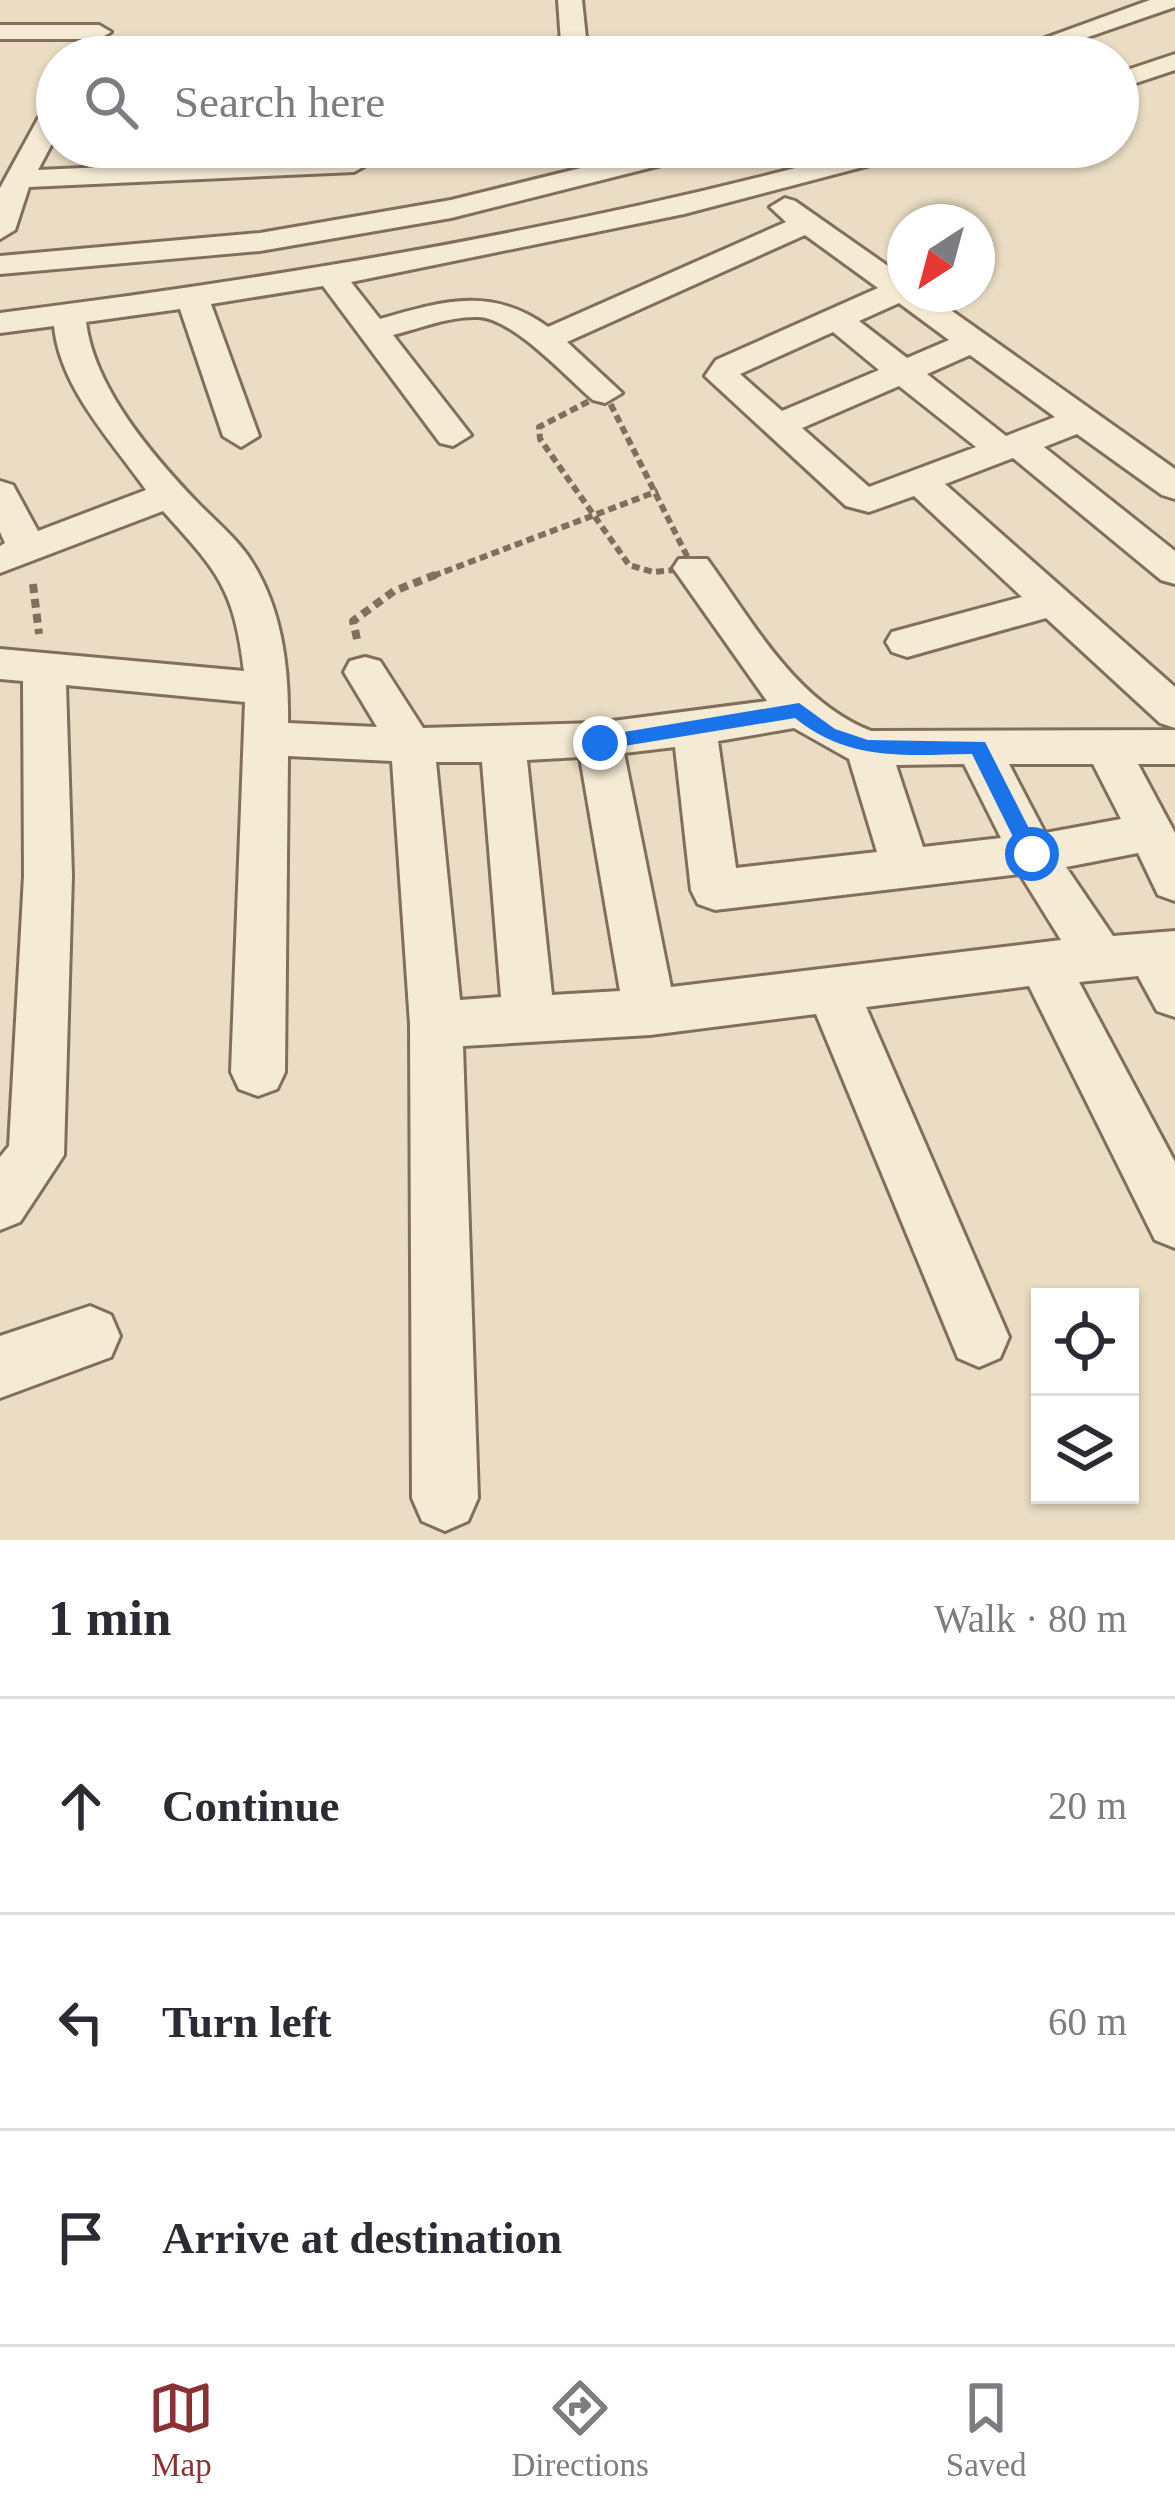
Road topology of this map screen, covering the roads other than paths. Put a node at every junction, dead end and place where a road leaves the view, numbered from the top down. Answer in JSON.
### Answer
{"nodes":[{"id":1,"x":570,"y":0,"type":"edge"},
{"id":2,"x":1173,"y":0,"type":"edge"},
{"id":3,"x":115,"y":4,"type":"dead end"},
{"id":4,"x":0,"y":32,"type":"edge"},
{"id":5,"x":99,"y":32,"type":"junction"},
{"id":6,"x":97,"y":36,"type":"edge"},
{"id":7,"x":573,"y":36,"type":"edge"},
{"id":8,"x":1068,"y":36,"type":"edge"},
{"id":9,"x":1175,"y":62,"type":"edge"},
{"id":10,"x":1139,"y":74,"type":"edge"},
{"id":11,"x":36,"y":146,"type":"edge"},
{"id":12,"x":260,"y":168,"type":"edge"},
{"id":13,"x":567,"y":168,"type":"edge"},
{"id":14,"x":835,"y":168,"type":"edge"},
{"id":15,"x":213,"y":170,"type":"junction"},
{"id":16,"x":11,"y":187,"type":"edge"},
{"id":17,"x":760,"y":190,"type":"junction"},
{"id":18,"x":808,"y":223,"type":"junction"},
{"id":19,"x":0,"y":230,"type":"edge"},
{"id":20,"x":200,"y":248,"type":"junction"},
{"id":21,"x":0,"y":265,"type":"edge"},
{"id":22,"x":330,"y":274,"type":"junction"},
{"id":23,"x":887,"y":280,"type":"edge"},
{"id":24,"x":192,"y":297,"type":"junction"},
{"id":25,"x":887,"y":298,"type":"edge"},
{"id":26,"x":932,"y":312,"type":"edge"},
{"id":27,"x":69,"y":315,"type":"junction"},
{"id":28,"x":835,"y":318,"type":"junction"},
{"id":29,"x":0,"y":323,"type":"edge"},
{"id":30,"x":375,"y":330,"type":"junction"},
{"id":31,"x":543,"y":341,"type":"junction"},
{"id":32,"x":973,"y":342,"type":"junction"},
{"id":33,"x":905,"y":371,"type":"junction"},
{"id":34,"x":605,"y":393,"type":"road end"},
{"id":35,"x":1081,"y":420,"type":"junction"},
{"id":36,"x":776,"y":426,"type":"junction"},
{"id":37,"x":241,"y":436,"type":"dead end"},
{"id":38,"x":453,"y":436,"type":"dead end"},
{"id":39,"x":1010,"y":447,"type":"junction"},
{"id":40,"x":920,"y":482,"type":"junction"},
{"id":41,"x":1175,"y":487,"type":"edge"},
{"id":42,"x":0,"y":493,"type":"edge"},
{"id":43,"x":169,"y":495,"type":"junction"},
{"id":44,"x":15,"y":556,"type":"edge"},
{"id":45,"x":693,"y":568,"type":"road end"},
{"id":46,"x":1175,"y":571,"type":"edge"},
{"id":47,"x":1055,"y":602,"type":"junction"},
{"id":48,"x":907,"y":642,"type":"dead end"},
{"id":49,"x":22,"y":665,"type":"edge"},
{"id":50,"x":365,"y":672,"type":"road end"},
{"id":51,"x":267,"y":689,"type":"junction"},
{"id":52,"x":799,"y":710,"type":"junction"},
{"id":53,"x":1175,"y":712,"type":"edge"},
{"id":54,"x":695,"y":731,"type":"junction"},
{"id":55,"x":266,"y":738,"type":"junction"},
{"id":56,"x":600,"y":743,"type":"junction"},
{"id":57,"x":978,"y":747,"type":"junction"},
{"id":58,"x":1107,"y":747,"type":"junction"},
{"id":59,"x":1175,"y":747,"type":"edge"},
{"id":60,"x":503,"y":748,"type":"junction"},
{"id":61,"x":868,"y":748,"type":"junction"},
{"id":62,"x":413,"y":749,"type":"junction"},
{"id":63,"x":1151,"y":832,"type":"junction"},
{"id":64,"x":1032,"y":854,"type":"junction"},
{"id":65,"x":906,"y":868,"type":"junction"},
{"id":66,"x":1175,"y":881,"type":"edge"},
{"id":67,"x":1100,"y":958,"type":"junction"},
{"id":68,"x":1043,"y":963,"type":"junction"},
{"id":69,"x":1167,"y":967,"type":"edge"},
{"id":70,"x":832,"y":989,"type":"junction"},
{"id":71,"x":650,"y":1012,"type":"junction"},
{"id":72,"x":530,"y":1017,"type":"junction"},
{"id":73,"x":436,"y":1024,"type":"junction"},
{"id":74,"x":258,"y":1072,"type":"dead end"},
{"id":75,"x":0,"y":1202,"type":"edge"},
{"id":76,"x":1175,"y":1220,"type":"edge"},
{"id":77,"x":90,"y":1336,"type":"dead end"},
{"id":78,"x":979,"y":1337,"type":"dead end"},
{"id":79,"x":0,"y":1367,"type":"edge"},
{"id":80,"x":445,"y":1498,"type":"dead end"}],
"edges":[{"from":1,"to":7,"type":"street"},
{"from":2,"to":8,"type":"street"},
{"from":3,"to":5,"type":"street"},
{"from":4,"to":5,"type":"street"},
{"from":5,"to":6,"type":"street"},
{"from":9,"to":10,"type":"street"},
{"from":11,"to":16,"type":"street"},
{"from":12,"to":15,"type":"street"},
{"from":13,"to":20,"type":"street"},
{"from":14,"to":17,"type":"street"},
{"from":15,"to":16,"type":"street"},
{"from":15,"to":20,"type":"street"},
{"from":16,"to":19,"type":"street"},
{"from":17,"to":18,"type":"street"},
{"from":17,"to":22,"type":"street"},
{"from":18,"to":23,"type":"street"},
{"from":18,"to":31,"type":"street"},
{"from":20,"to":21,"type":"street"},
{"from":22,"to":24,"type":"street"},
{"from":22,"to":30,"type":"street"},
{"from":24,"to":27,"type":"street"},
{"from":24,"to":37,"type":"street"},
{"from":25,"to":28,"type":"street"},
{"from":26,"to":32,"type":"street"},
{"from":27,"to":29,"type":"street"},
{"from":27,"to":43,"type":"street"},
{"from":28,"to":33,"type":"street"},
{"from":28,"to":36,"type":"street"},
{"from":30,"to":31,"type":"street"},
{"from":30,"to":38,"type":"street"},
{"from":31,"to":34,"type":"street"},
{"from":32,"to":33,"type":"street"},
{"from":32,"to":35,"type":"street"},
{"from":33,"to":36,"type":"street"},
{"from":33,"to":39,"type":"street"},
{"from":35,"to":39,"type":"street"},
{"from":35,"to":41,"type":"street"},
{"from":36,"to":40,"type":"street"},
{"from":39,"to":40,"type":"street"},
{"from":39,"to":46,"type":"street"},
{"from":40,"to":47,"type":"street"},
{"from":42,"to":44,"type":"street"},
{"from":43,"to":44,"type":"street"},
{"from":43,"to":51,"type":"street"},
{"from":45,"to":52,"type":"street"},
{"from":47,"to":48,"type":"street"},
{"from":47,"to":53,"type":"street"},
{"from":49,"to":51,"type":"street"},
{"from":49,"to":75,"type":"street"},
{"from":50,"to":62,"type":"street"},
{"from":51,"to":55,"type":"street"},
{"from":52,"to":54,"type":"street"},
{"from":52,"to":61,"type":"street"},
{"from":54,"to":56,"type":"street"},
{"from":54,"to":65,"type":"street"},
{"from":55,"to":62,"type":"street"},
{"from":55,"to":74,"type":"street"},
{"from":56,"to":60,"type":"street"},
{"from":56,"to":71,"type":"street"},
{"from":57,"to":58,"type":"street"},
{"from":57,"to":61,"type":"street"},
{"from":57,"to":64,"type":"street"},
{"from":58,"to":59,"type":"street"},
{"from":58,"to":63,"type":"street"},
{"from":60,"to":62,"type":"street"},
{"from":60,"to":72,"type":"street"},
{"from":61,"to":65,"type":"street"},
{"from":62,"to":73,"type":"street"},
{"from":63,"to":64,"type":"street"},
{"from":63,"to":66,"type":"street"},
{"from":64,"to":65,"type":"street"},
{"from":64,"to":67,"type":"street"},
{"from":67,"to":68,"type":"street"},
{"from":67,"to":69,"type":"street"},
{"from":68,"to":70,"type":"street"},
{"from":68,"to":76,"type":"street"},
{"from":70,"to":71,"type":"street"},
{"from":70,"to":78,"type":"street"},
{"from":71,"to":72,"type":"street"},
{"from":72,"to":73,"type":"street"},
{"from":73,"to":80,"type":"street"},
{"from":77,"to":79,"type":"street"}]}
